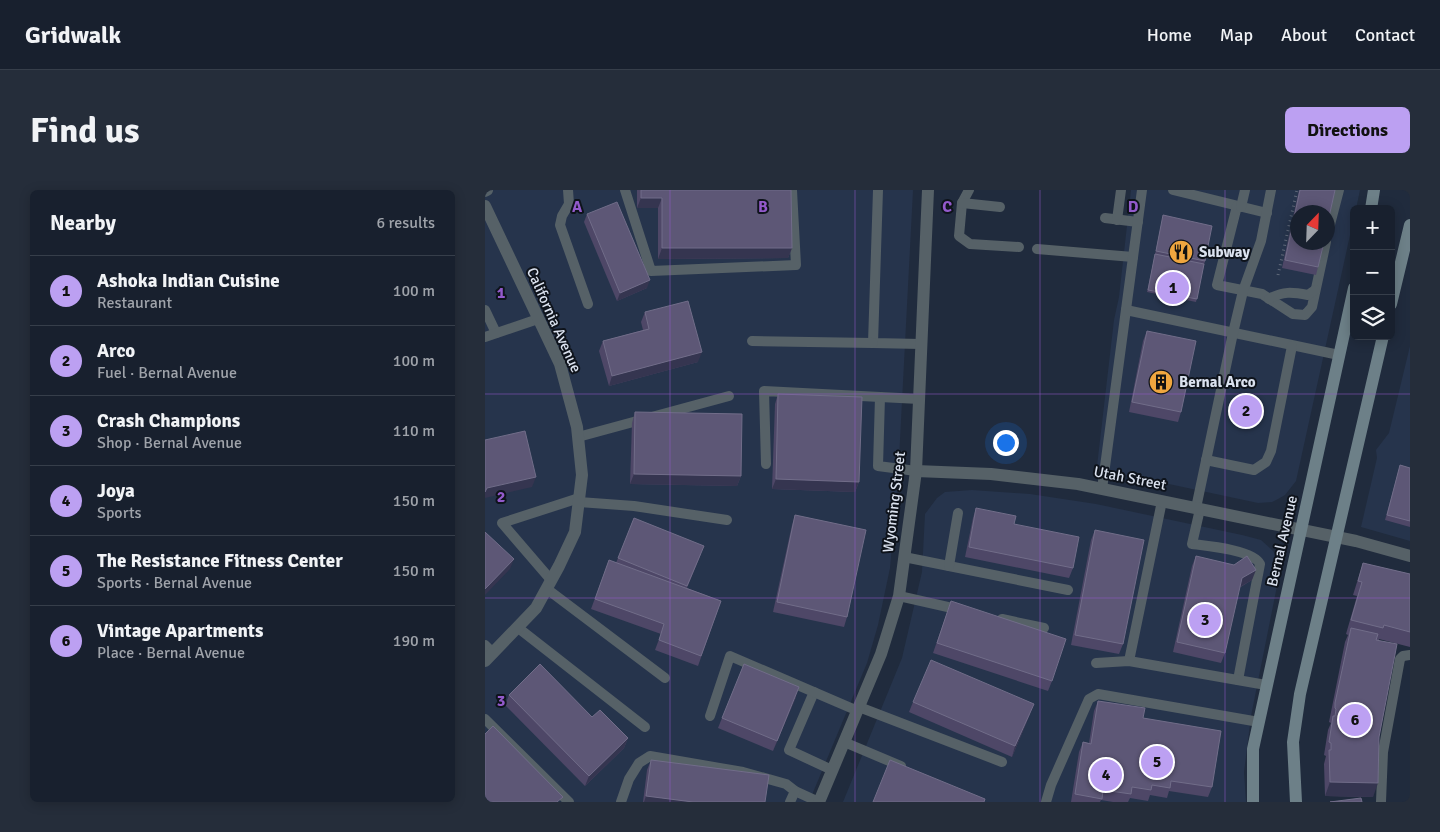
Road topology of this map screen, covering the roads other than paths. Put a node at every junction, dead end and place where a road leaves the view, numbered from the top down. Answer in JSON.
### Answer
{"nodes":[{"id":1,"x":568,"y":190,"type":"edge"},
{"id":2,"x":625,"y":190,"type":"edge"},
{"id":3,"x":792,"y":190,"type":"edge"},
{"id":4,"x":878,"y":190,"type":"edge"},
{"id":5,"x":928,"y":190,"type":"edge"},
{"id":6,"x":969,"y":190,"type":"edge"},
{"id":7,"x":1121,"y":190,"type":"edge"},
{"id":8,"x":1143,"y":190,"type":"edge"},
{"id":9,"x":1173,"y":190,"type":"edge"},
{"id":10,"x":1245,"y":190,"type":"edge"},
{"id":11,"x":1271,"y":190,"type":"edge"},
{"id":12,"x":1339,"y":190,"type":"edge"},
{"id":13,"x":1374,"y":190,"type":"edge"},
{"id":14,"x":962,"y":203,"type":"junction"},
{"id":15,"x":1335,"y":205,"type":"edge"},
{"id":16,"x":1372,"y":205,"type":"edge"},
{"id":17,"x":485,"y":206,"type":"edge"},
{"id":18,"x":1239,"y":206,"type":"junction"},
{"id":19,"x":1001,"y":207,"type":"dead end"},
{"id":20,"x":1267,"y":213,"type":"junction"},
{"id":21,"x":1105,"y":218,"type":"dead end"},
{"id":22,"x":1117,"y":220,"type":"junction"},
{"id":23,"x":1138,"y":222,"type":"junction"},
{"id":24,"x":1410,"y":225,"type":"edge"},
{"id":25,"x":1019,"y":248,"type":"dead end"},
{"id":26,"x":1037,"y":249,"type":"dead end"},
{"id":27,"x":1324,"y":250,"type":"edge"},
{"id":28,"x":1133,"y":257,"type":"junction"},
{"id":29,"x":1315,"y":290,"type":"junction"},
{"id":30,"x":1243,"y":291,"type":"junction"},
{"id":31,"x":1352,"y":295,"type":"edge"},
{"id":32,"x":1393,"y":295,"type":"edge"},
{"id":33,"x":1269,"y":299,"type":"junction"},
{"id":34,"x":588,"y":304,"type":"dead end"},
{"id":35,"x":485,"y":310,"type":"edge"},
{"id":36,"x":1126,"y":310,"type":"junction"},
{"id":37,"x":538,"y":319,"type":"junction"},
{"id":38,"x":496,"y":333,"type":"junction"},
{"id":39,"x":1233,"y":333,"type":"junction"},
{"id":40,"x":485,"y":337,"type":"edge"},
{"id":41,"x":1382,"y":340,"type":"edge"},
{"id":42,"x":752,"y":341,"type":"dead end"},
{"id":43,"x":873,"y":343,"type":"junction"},
{"id":44,"x":921,"y":344,"type":"junction"},
{"id":45,"x":1292,"y":346,"type":"junction"},
{"id":46,"x":1339,"y":356,"type":"junction"},
{"id":47,"x":729,"y":396,"type":"dead end"},
{"id":48,"x":880,"y":397,"type":"junction"},
{"id":49,"x":919,"y":399,"type":"junction"},
{"id":50,"x":578,"y":437,"type":"junction"},
{"id":51,"x":1207,"y":460,"type":"junction"},
{"id":52,"x":766,"y":464,"type":"dead end"},
{"id":53,"x":916,"y":471,"type":"junction"},
{"id":54,"x":1102,"y":489,"type":"junction"},
{"id":55,"x":579,"y":500,"type":"junction"},
{"id":56,"x":1162,"y":501,"type":"junction"},
{"id":57,"x":1198,"y":508,"type":"junction"},
{"id":58,"x":958,"y":513,"type":"dead end"},
{"id":59,"x":727,"y":520,"type":"dead end"},
{"id":60,"x":1301,"y":530,"type":"junction"},
{"id":61,"x":1335,"y":536,"type":"junction"},
{"id":62,"x":904,"y":556,"type":"junction"},
{"id":63,"x":1410,"y":556,"type":"edge"},
{"id":64,"x":949,"y":566,"type":"junction"},
{"id":65,"x":549,"y":585,"type":"junction"},
{"id":66,"x":1068,"y":590,"type":"dead end"},
{"id":67,"x":899,"y":596,"type":"junction"},
{"id":68,"x":967,"y":611,"type":"edge"},
{"id":69,"x":995,"y":618,"type":"edge"},
{"id":70,"x":517,"y":628,"type":"junction"},
{"id":71,"x":1043,"y":628,"type":"dead end"},
{"id":72,"x":487,"y":653,"type":"edge"},
{"id":73,"x":1410,"y":655,"type":"edge"},
{"id":74,"x":1129,"y":662,"type":"junction"},
{"id":75,"x":1096,"y":663,"type":"dead end"},
{"id":76,"x":665,"y":678,"type":"dead end"},
{"id":77,"x":1238,"y":680,"type":"junction"},
{"id":78,"x":1266,"y":685,"type":"junction"},
{"id":79,"x":813,"y":692,"type":"junction"},
{"id":80,"x":858,"y":709,"type":"junction"},
{"id":81,"x":710,"y":716,"type":"dead end"},
{"id":82,"x":485,"y":719,"type":"edge"},
{"id":83,"x":1259,"y":722,"type":"junction"},
{"id":84,"x":645,"y":727,"type":"dead end"},
{"id":85,"x":844,"y":742,"type":"junction"},
{"id":86,"x":1002,"y":762,"type":"dead end"},
{"id":87,"x":832,"y":770,"type":"junction"},
{"id":88,"x":915,"y":772,"type":"edge"},
{"id":89,"x":795,"y":791,"type":"junction"},
{"id":90,"x":569,"y":802,"type":"edge"},
{"id":91,"x":621,"y":802,"type":"edge"},
{"id":92,"x":790,"y":802,"type":"edge"},
{"id":93,"x":819,"y":802,"type":"edge"},
{"id":94,"x":1046,"y":802,"type":"edge"},
{"id":95,"x":1253,"y":802,"type":"edge"},
{"id":96,"x":1296,"y":802,"type":"edge"},
{"id":97,"x":1381,"y":802,"type":"edge"}],
"edges":[{"from":1,"to":34,"type":"lane"},
{"from":2,"to":3,"type":"lane"},
{"from":4,"to":43,"type":"lane"},
{"from":5,"to":44,"type":"street","name":"Wyoming Street"},
{"from":6,"to":14,"type":"lane"},
{"from":7,"to":22,"type":"lane"},
{"from":8,"to":23,"type":"lane"},
{"from":9,"to":18,"type":"lane"},
{"from":10,"to":18,"type":"lane"},
{"from":11,"to":20,"type":"lane"},
{"from":12,"to":15,"type":"lane"},
{"from":13,"to":16,"type":"main road"},
{"from":14,"to":19,"type":"lane"},
{"from":14,"to":25,"type":"lane"},
{"from":17,"to":37,"type":"street","name":"California Avenue"},
{"from":18,"to":20,"type":"lane"},
{"from":18,"to":30,"type":"lane"},
{"from":20,"to":30,"type":"lane"},
{"from":21,"to":22,"type":"lane"},
{"from":22,"to":23,"type":"lane"},
{"from":23,"to":28,"type":"lane"},
{"from":24,"to":32,"type":"main road"},
{"from":26,"to":28,"type":"lane"},
{"from":27,"to":29,"type":"lane"},
{"from":28,"to":36,"type":"lane"},
{"from":29,"to":33,"type":"lane"},
{"from":29,"to":33,"type":"lane"},
{"from":30,"to":33,"type":"lane"},
{"from":30,"to":39,"type":"lane"},
{"from":31,"to":46,"type":"main road","name":"Bernal Avenue"},
{"from":35,"to":38,"type":"lane"},
{"from":36,"to":39,"type":"lane"},
{"from":36,"to":54,"type":"lane"},
{"from":37,"to":38,"type":"lane"},
{"from":37,"to":50,"type":"street","name":"California Avenue"},
{"from":38,"to":40,"type":"lane"},
{"from":39,"to":45,"type":"lane"},
{"from":39,"to":51,"type":"lane"},
{"from":41,"to":61,"type":"main road"},
{"from":42,"to":43,"type":"lane"},
{"from":43,"to":44,"type":"lane"},
{"from":44,"to":49,"type":"street","name":"Wyoming Street"},
{"from":45,"to":46,"type":"lane"},
{"from":45,"to":51,"type":"lane"},
{"from":46,"to":60,"type":"main road","name":"Bernal Avenue"},
{"from":47,"to":50,"type":"lane"},
{"from":48,"to":49,"type":"lane"},
{"from":48,"to":52,"type":"lane"},
{"from":48,"to":53,"type":"lane"},
{"from":49,"to":53,"type":"street","name":"Wyoming Street"},
{"from":50,"to":55,"type":"street","name":"California Avenue"},
{"from":51,"to":57,"type":"lane"},
{"from":53,"to":54,"type":"street","name":"Utah Street"},
{"from":53,"to":62,"type":"street","name":"Wyoming Street"},
{"from":54,"to":56,"type":"street","name":"Utah Street"},
{"from":55,"to":59,"type":"lane"},
{"from":55,"to":65,"type":"street","name":"California Avenue"},
{"from":55,"to":65,"type":"lane"},
{"from":56,"to":57,"type":"street","name":"Utah Street"},
{"from":56,"to":74,"type":"lane"},
{"from":57,"to":60,"type":"street","name":"Utah Street"},
{"from":57,"to":77,"type":"lane"},
{"from":58,"to":64,"type":"lane"},
{"from":60,"to":61,"type":"street","name":"Utah Street"},
{"from":60,"to":78,"type":"main road","name":"Bernal Avenue"},
{"from":61,"to":63,"type":"street","name":"Utah Street"},
{"from":61,"to":96,"type":"main road"},
{"from":62,"to":64,"type":"lane"},
{"from":62,"to":67,"type":"street","name":"Wyoming Street"},
{"from":64,"to":66,"type":"lane"},
{"from":65,"to":70,"type":"street","name":"California Avenue"},
{"from":65,"to":76,"type":"lane"},
{"from":67,"to":68,"type":"lane"},
{"from":67,"to":80,"type":"street","name":"Wyoming Street"},
{"from":69,"to":71,"type":"lane"},
{"from":70,"to":72,"type":"street","name":"California Avenue"},
{"from":70,"to":84,"type":"lane"},
{"from":73,"to":97,"type":"lane"},
{"from":74,"to":75,"type":"lane"},
{"from":74,"to":77,"type":"lane"},
{"from":77,"to":78,"type":"lane"},
{"from":78,"to":83,"type":"main road","name":"Bernal Avenue"},
{"from":79,"to":80,"type":"lane"},
{"from":79,"to":81,"type":"lane"},
{"from":79,"to":87,"type":"lane"},
{"from":80,"to":85,"type":"street","name":"Wyoming Street"},
{"from":80,"to":86,"type":"lane"},
{"from":82,"to":90,"type":"lane"},
{"from":83,"to":94,"type":"lane"},
{"from":83,"to":95,"type":"main road","name":"Bernal Avenue"},
{"from":85,"to":87,"type":"street","name":"Wyoming Street"},
{"from":85,"to":88,"type":"lane"},
{"from":87,"to":93,"type":"street","name":"Wyoming Street"},
{"from":89,"to":91,"type":"lane"},
{"from":89,"to":92,"type":"lane"},
{"from":89,"to":93,"type":"lane"}]}
